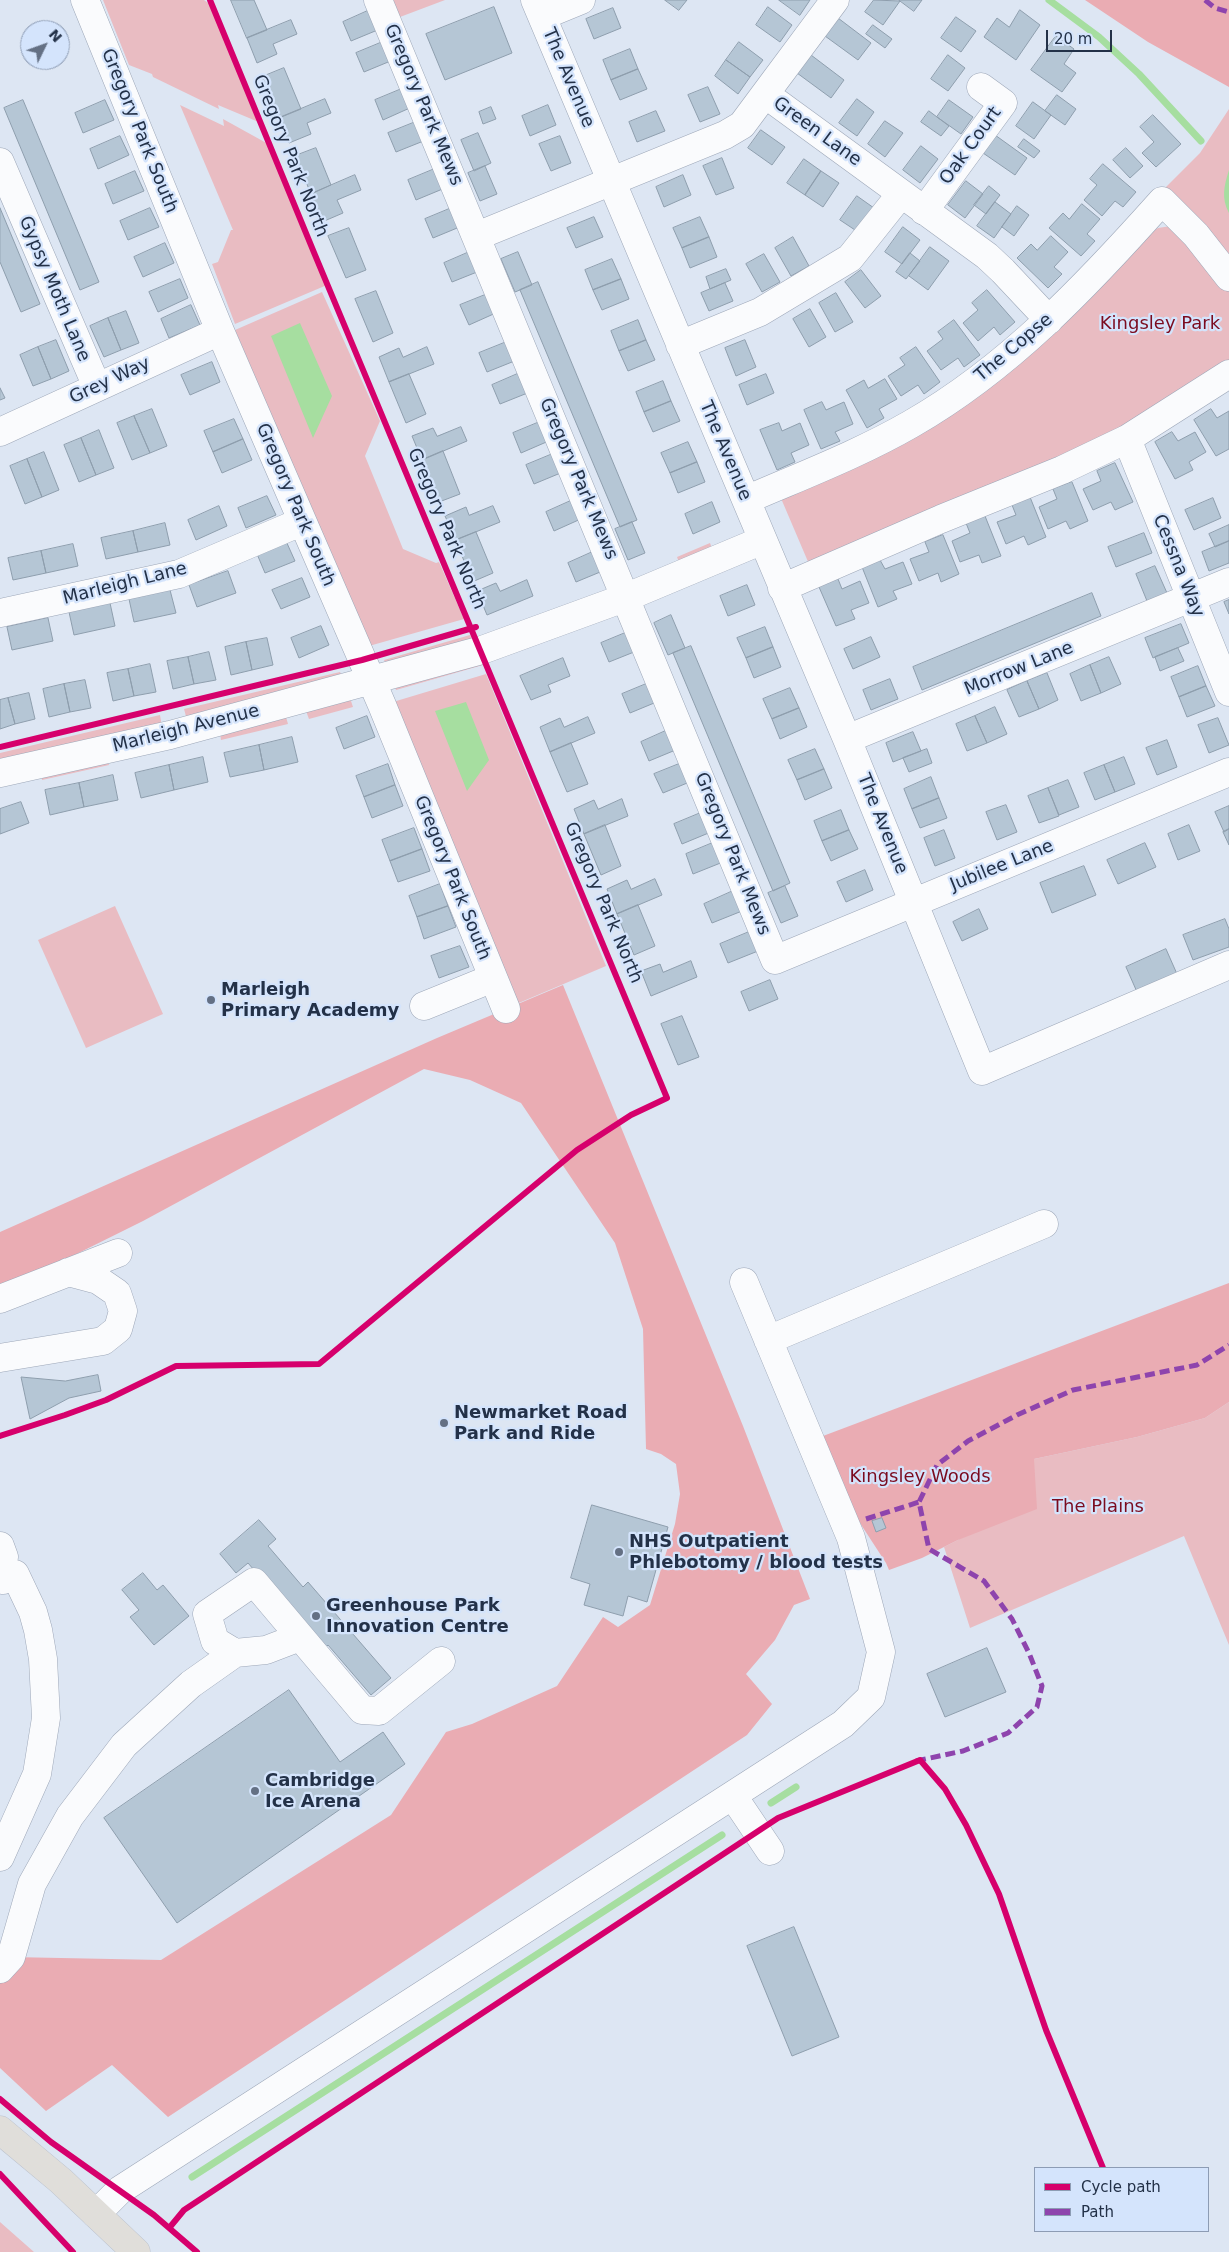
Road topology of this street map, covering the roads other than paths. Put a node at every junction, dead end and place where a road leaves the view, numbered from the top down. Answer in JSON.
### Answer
{"nodes":[{"id":1,"x":85,"y":0,"type":"edge"},
{"id":2,"x":378,"y":0,"type":"edge"},
{"id":3,"x":581,"y":0,"type":"edge"},
{"id":4,"x":835,"y":0,"type":"edge"},
{"id":5,"x":538,"y":8,"type":"edge"},
{"id":6,"x":981,"y":87,"type":"dead end"},
{"id":7,"x":765,"y":94,"type":"junction"},
{"id":8,"x":3,"y":176,"type":"edge"},
{"id":9,"x":611,"y":180,"type":"junction"},
{"id":10,"x":901,"y":194,"type":"junction"},
{"id":11,"x":924,"y":211,"type":"junction"},
{"id":12,"x":477,"y":236,"type":"junction"},
{"id":13,"x":1229,"y":277,"type":"edge"},
{"id":14,"x":1049,"y":320,"type":"junction"},
{"id":15,"x":220,"y":331,"type":"junction"},
{"id":16,"x":680,"y":345,"type":"junction"},
{"id":17,"x":1229,"y":374,"type":"edge"},
{"id":18,"x":97,"y":387,"type":"junction"},
{"id":19,"x":0,"y":432,"type":"edge"},
{"id":20,"x":1127,"y":440,"type":"junction"},
{"id":21,"x":746,"y":500,"type":"junction"},
{"id":22,"x":301,"y":522,"type":"junction"},
{"id":23,"x":763,"y":540,"type":"junction"},
{"id":24,"x":1229,"y":582,"type":"edge"},
{"id":25,"x":782,"y":588,"type":"junction"},
{"id":26,"x":627,"y":597,"type":"junction"},
{"id":27,"x":1191,"y":598,"type":"junction"},
{"id":28,"x":0,"y":613,"type":"edge"},
{"id":29,"x":372,"y":682,"type":"junction"},
{"id":30,"x":1229,"y":692,"type":"edge"},
{"id":31,"x":847,"y":739,"type":"junction"},
{"id":32,"x":1229,"y":772,"type":"edge"},
{"id":33,"x":0,"y":773,"type":"edge"},
{"id":34,"x":914,"y":902,"type":"junction"},
{"id":35,"x":775,"y":960,"type":"joint"},
{"id":36,"x":1229,"y":965,"type":"edge"},
{"id":37,"x":493,"y":978,"type":"junction"},
{"id":38,"x":424,"y":1006,"type":"dead end"},
{"id":39,"x":506,"y":1009,"type":"dead end"},
{"id":40,"x":1044,"y":1224,"type":"dead end"},
{"id":41,"x":118,"y":1253,"type":"dead end"},
{"id":42,"x":68,"y":1272,"type":"junction"},
{"id":43,"x":744,"y":1282,"type":"dead end"},
{"id":44,"x":0,"y":1299,"type":"edge"},
{"id":45,"x":768,"y":1340,"type":"junction"},
{"id":46,"x":0,"y":1358,"type":"edge"},
{"id":47,"x":4,"y":1561,"type":"edge"},
{"id":48,"x":300,"y":1637,"type":"junction"},
{"id":49,"x":235,"y":1653,"type":"junction"},
{"id":50,"x":441,"y":1661,"type":"dead end"},
{"id":51,"x":734,"y":1796,"type":"junction"},
{"id":52,"x":770,"y":1851,"type":"dead end"},
{"id":53,"x":0,"y":1857,"type":"edge"},
{"id":54,"x":0,"y":1969,"type":"edge"},
{"id":55,"x":0,"y":2130,"type":"edge"},
{"id":56,"x":96,"y":2214,"type":"junction"},
{"id":57,"x":136,"y":2252,"type":"edge"}],
"edges":[{"from":1,"to":15,"type":"street","name":"Gregory Park South"},
{"from":2,"to":12,"type":"street","name":"Gregory Park Mews"},
{"from":3,"to":5,"type":"street"},
{"from":4,"to":7,"type":"street"},
{"from":5,"to":9,"type":"street","name":"The Avenue"},
{"from":6,"to":11,"type":"street","name":"Oak Court"},
{"from":7,"to":9,"type":"street","name":"Green Lane"},
{"from":7,"to":10,"type":"street","name":"Green Lane"},
{"from":8,"to":18,"type":"street","name":"Gypsy Moth Lane"},
{"from":9,"to":12,"type":"street","name":"Green Lane"},
{"from":9,"to":16,"type":"street","name":"The Avenue"},
{"from":10,"to":11,"type":"street","name":"Green Lane"},
{"from":10,"to":16,"type":"street"},
{"from":11,"to":14,"type":"street","name":"Green Lane"},
{"from":12,"to":26,"type":"street","name":"Gregory Park Mews"},
{"from":13,"to":14,"type":"street","name":"The Copse"},
{"from":14,"to":21,"type":"street","name":"The Copse"},
{"from":15,"to":18,"type":"street","name":"Grey Way"},
{"from":15,"to":22,"type":"street","name":"Gregory Park South"},
{"from":16,"to":21,"type":"street","name":"The Avenue"},
{"from":17,"to":20,"type":"street"},
{"from":18,"to":19,"type":"street","name":"Grey Way"},
{"from":20,"to":25,"type":"street"},
{"from":20,"to":27,"type":"street","name":"Cessna Way"},
{"from":21,"to":23,"type":"street","name":"The Avenue"},
{"from":22,"to":28,"type":"street","name":"Marleigh Lane"},
{"from":22,"to":29,"type":"street","name":"Gregory Park South"},
{"from":23,"to":25,"type":"street","name":"The Avenue"},
{"from":23,"to":26,"type":"street","name":"Marleigh Avenue"},
{"from":24,"to":27,"type":"street","name":"Morrow Lane"},
{"from":25,"to":31,"type":"street","name":"The Avenue"},
{"from":26,"to":29,"type":"street","name":"Marleigh Avenue"},
{"from":26,"to":35,"type":"street","name":"Gregory Park Mews"},
{"from":27,"to":30,"type":"street","name":"Cessna Way"},
{"from":27,"to":31,"type":"street","name":"Morrow Lane"},
{"from":29,"to":33,"type":"street","name":"Marleigh Avenue"},
{"from":29,"to":37,"type":"street","name":"Gregory Park South"},
{"from":31,"to":34,"type":"street","name":"The Avenue"},
{"from":32,"to":34,"type":"street","name":"Jubilee Lane"},
{"from":34,"to":35,"type":"street","name":"Jubilee Lane"},
{"from":34,"to":36,"type":"street","name":"The Avenue"},
{"from":37,"to":38,"type":"street"},
{"from":37,"to":39,"type":"street","name":"Gregory Park South"},
{"from":40,"to":45,"type":"street"},
{"from":41,"to":42,"type":"street"},
{"from":42,"to":44,"type":"street"},
{"from":42,"to":46,"type":"street"},
{"from":43,"to":45,"type":"street"},
{"from":45,"to":51,"type":"street"},
{"from":47,"to":53,"type":"street"},
{"from":48,"to":49,"type":"street"},
{"from":48,"to":49,"type":"street"},
{"from":48,"to":50,"type":"street"},
{"from":49,"to":54,"type":"street"},
{"from":51,"to":52,"type":"street"},
{"from":51,"to":56,"type":"street"},
{"from":55,"to":56,"type":"main road"},
{"from":56,"to":57,"type":"main road"}]}
